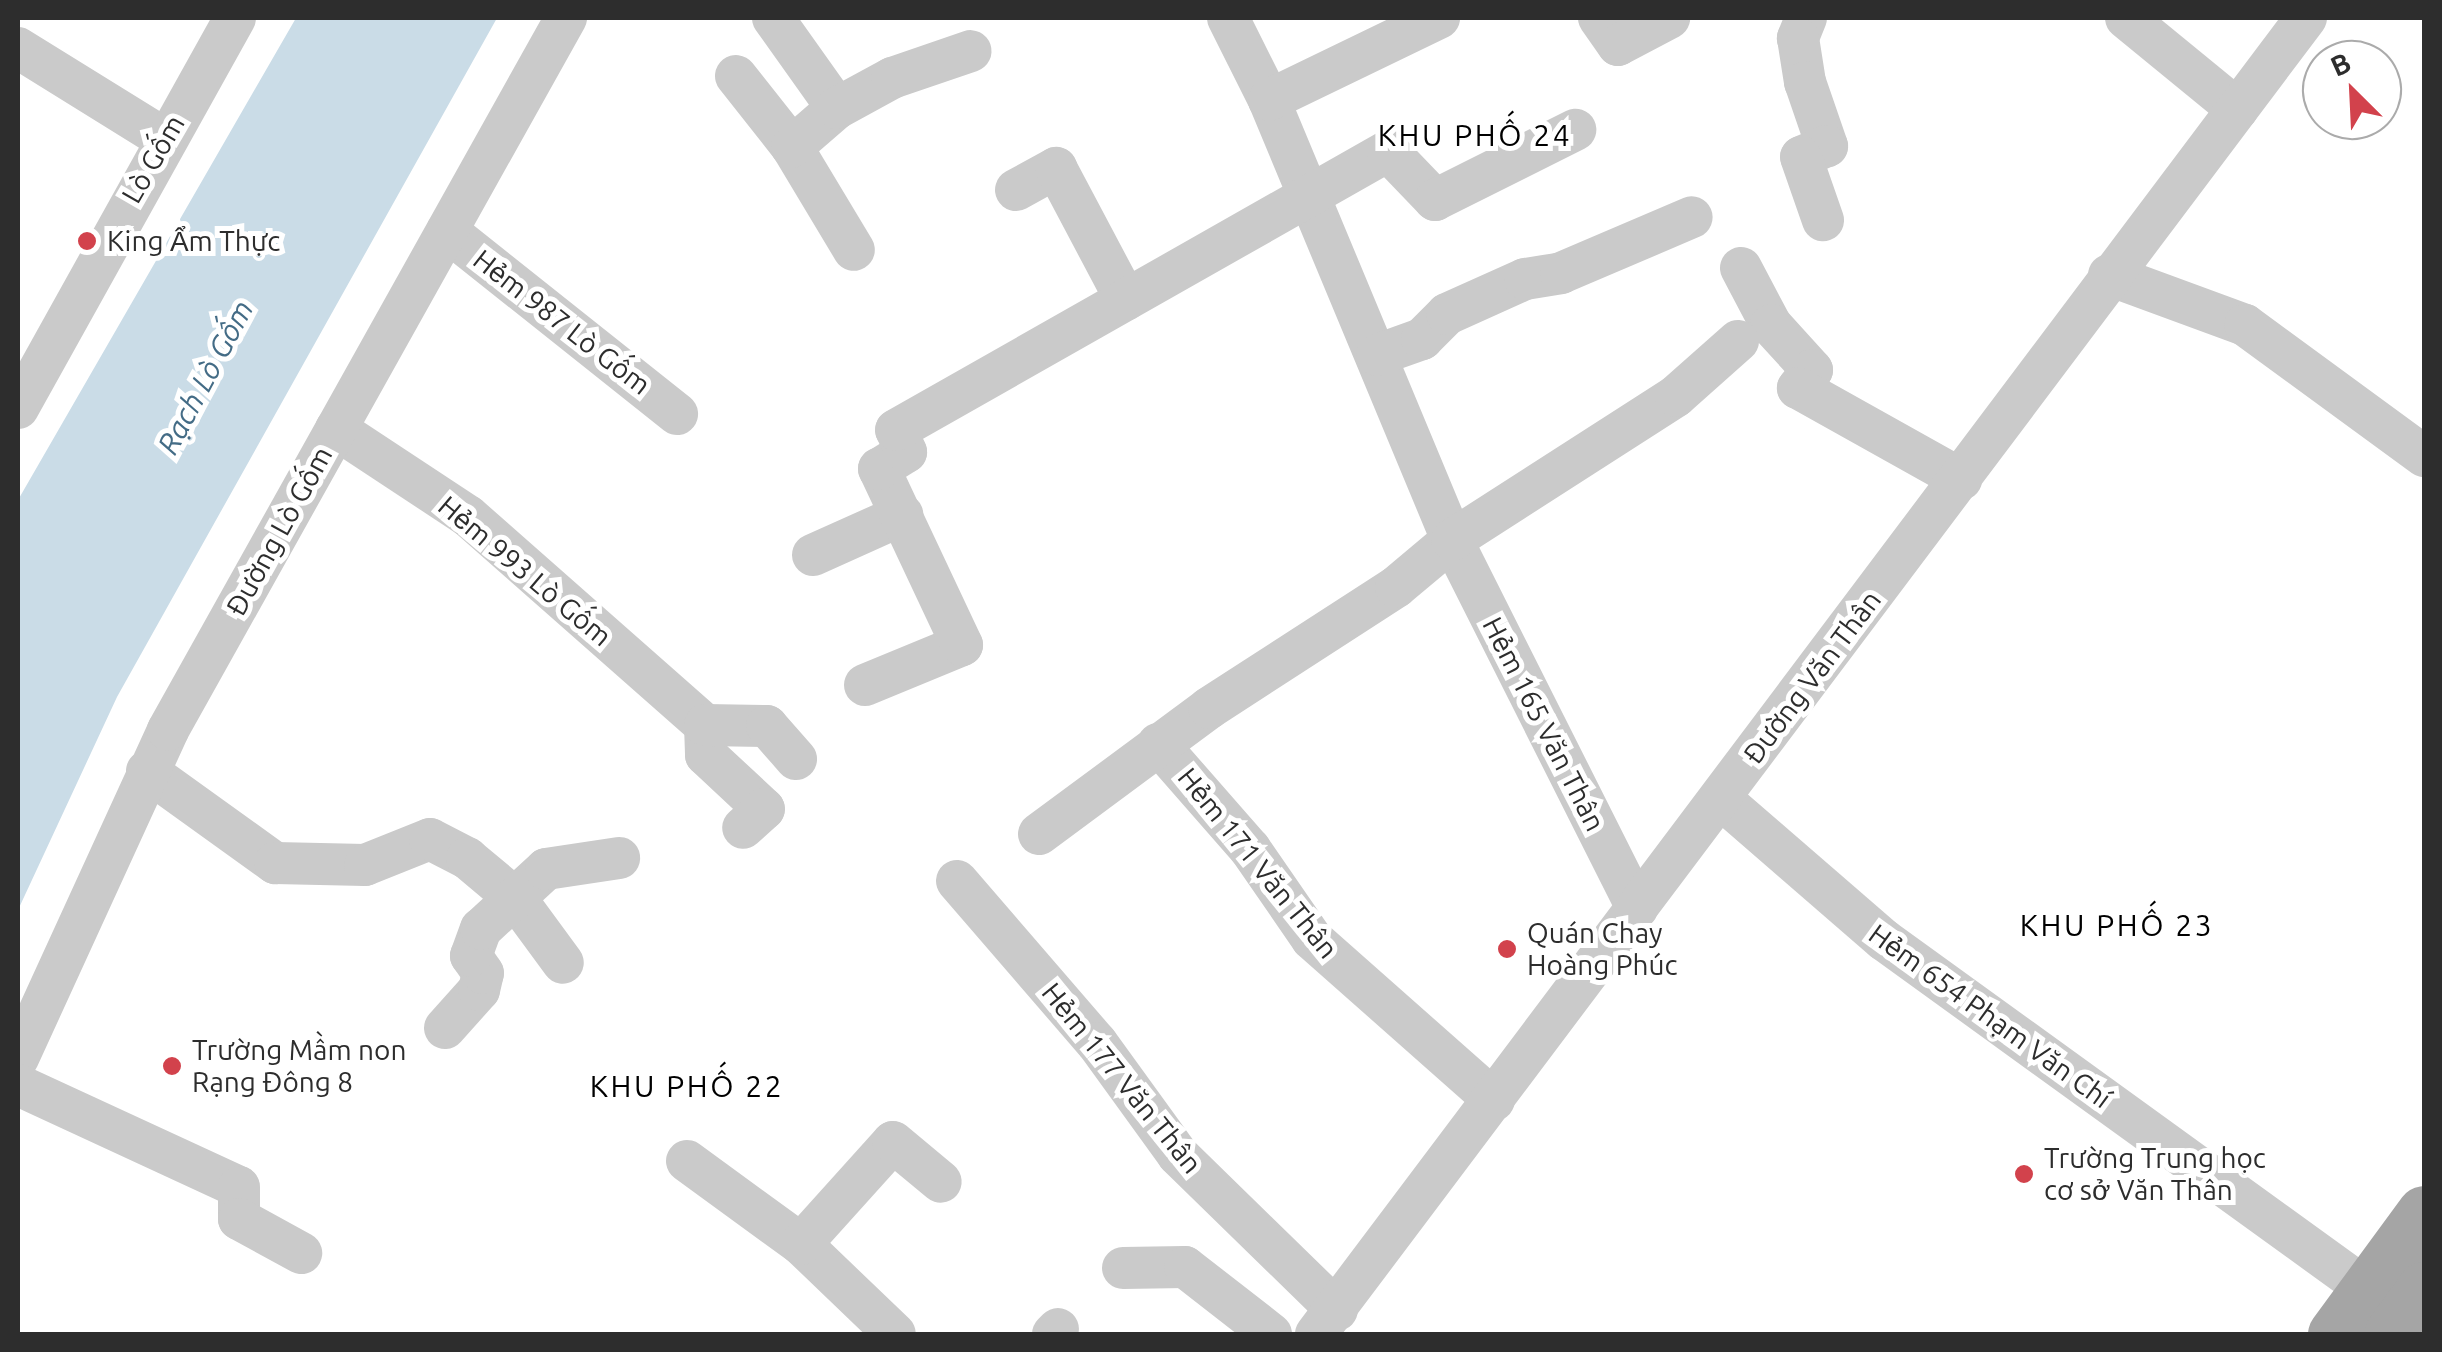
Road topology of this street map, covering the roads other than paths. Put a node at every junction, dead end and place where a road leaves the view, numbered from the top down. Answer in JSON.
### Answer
{"nodes":[{"id":1,"x":235,"y":18,"type":"edge"},
{"id":2,"x":566,"y":18,"type":"edge"},
{"id":3,"x":773,"y":18,"type":"edge"},
{"id":4,"x":1228,"y":18,"type":"edge"},
{"id":5,"x":1439,"y":18,"type":"edge"},
{"id":6,"x":1599,"y":18,"type":"edge"},
{"id":7,"x":1669,"y":18,"type":"edge"},
{"id":8,"x":1806,"y":18,"type":"edge"},
{"id":9,"x":2126,"y":18,"type":"edge"},
{"id":10,"x":2306,"y":18,"type":"edge"},
{"id":11,"x":18,"y":48,"type":"edge"},
{"id":12,"x":971,"y":50,"type":"dead end"},
{"id":13,"x":736,"y":76,"type":"dead end"},
{"id":14,"x":1270,"y":100,"type":"junction"},
{"id":15,"x":837,"y":108,"type":"junction"},
{"id":16,"x":2237,"y":109,"type":"junction"},
{"id":17,"x":1574,"y":130,"type":"dead end"},
{"id":18,"x":165,"y":139,"type":"junction"},
{"id":19,"x":792,"y":147,"type":"junction"},
{"id":20,"x":1016,"y":190,"type":"dead end"},
{"id":21,"x":1311,"y":200,"type":"junction"},
{"id":22,"x":1692,"y":218,"type":"dead end"},
{"id":23,"x":1823,"y":220,"type":"dead end"},
{"id":24,"x":447,"y":231,"type":"junction"},
{"id":25,"x":854,"y":250,"type":"dead end"},
{"id":26,"x":1741,"y":268,"type":"dead end"},
{"id":27,"x":2109,"y":275,"type":"junction"},
{"id":28,"x":1126,"y":300,"type":"junction"},
{"id":29,"x":1738,"y":341,"type":"dead end"},
{"id":30,"x":1378,"y":355,"type":"junction"},
{"id":31,"x":18,"y":408,"type":"edge"},
{"id":32,"x":677,"y":414,"type":"dead end"},
{"id":33,"x":336,"y":429,"type":"junction"},
{"id":34,"x":2424,"y":456,"type":"edge"},
{"id":35,"x":1960,"y":479,"type":"junction"},
{"id":36,"x":902,"y":516,"type":"junction"},
{"id":37,"x":1452,"y":540,"type":"junction"},
{"id":38,"x":814,"y":555,"type":"dead end"},
{"id":39,"x":865,"y":685,"type":"dead end"},
{"id":40,"x":705,"y":725,"type":"junction"},
{"id":41,"x":1158,"y":744,"type":"junction"},
{"id":42,"x":796,"y":759,"type":"dead end"},
{"id":43,"x":147,"y":771,"type":"junction"},
{"id":44,"x":1720,"y":798,"type":"junction"},
{"id":45,"x":742,"y":828,"type":"dead end"},
{"id":46,"x":1040,"y":834,"type":"dead end"},
{"id":47,"x":619,"y":858,"type":"dead end"},
{"id":48,"x":957,"y":881,"type":"dead end"},
{"id":49,"x":516,"y":900,"type":"junction"},
{"id":50,"x":1637,"y":908,"type":"junction"},
{"id":51,"x":563,"y":963,"type":"dead end"},
{"id":52,"x":446,"y":1028,"type":"dead end"},
{"id":53,"x":18,"y":1058,"type":"edge"},
{"id":54,"x":18,"y":1085,"type":"edge"},
{"id":55,"x":1494,"y":1100,"type":"junction"},
{"id":56,"x":687,"y":1161,"type":"dead end"},
{"id":57,"x":941,"y":1182,"type":"dead end"},
{"id":58,"x":801,"y":1244,"type":"junction"},
{"id":59,"x":301,"y":1254,"type":"dead end"},
{"id":60,"x":1123,"y":1268,"type":"dead end"},
{"id":61,"x":2405,"y":1279,"type":"edge"},
{"id":62,"x":1326,"y":1322,"type":"edge"},
{"id":63,"x":895,"y":1334,"type":"edge"},
{"id":64,"x":1271,"y":1334,"type":"edge"},
{"id":65,"x":2335,"y":1334,"type":"edge"}],
"edges":[{"from":1,"to":18,"type":"street","name":"Lò Gốm"},
{"from":2,"to":24,"type":"street","name":"Đường Lò Gốm"},
{"from":3,"to":15,"type":"street"},
{"from":4,"to":14,"type":"street","name":"Hẻm 165 Văn Thân"},
{"from":5,"to":14,"type":"street"},
{"from":6,"to":7,"type":"street"},
{"from":8,"to":23,"type":"street"},
{"from":9,"to":16,"type":"street"},
{"from":10,"to":16,"type":"street","name":"Đường Văn Thân"},
{"from":11,"to":18,"type":"street"},
{"from":12,"to":15,"type":"street"},
{"from":13,"to":19,"type":"street"},
{"from":14,"to":21,"type":"street","name":"Hẻm 165 Văn Thân"},
{"from":15,"to":19,"type":"street"},
{"from":16,"to":27,"type":"street","name":"Đường Văn Thân"},
{"from":17,"to":21,"type":"street"},
{"from":18,"to":31,"type":"street","name":"Lò Gốm"},
{"from":19,"to":25,"type":"street"},
{"from":20,"to":28,"type":"street"},
{"from":21,"to":28,"type":"street"},
{"from":21,"to":30,"type":"street","name":"Hẻm 165 Văn Thân"},
{"from":22,"to":30,"type":"street"},
{"from":24,"to":32,"type":"street","name":"Hẻm 987 Lò Gốm"},
{"from":24,"to":33,"type":"street","name":"Đường Lò Gốm"},
{"from":26,"to":35,"type":"street"},
{"from":27,"to":34,"type":"street"},
{"from":27,"to":35,"type":"street","name":"Đường Văn Thân"},
{"from":28,"to":36,"type":"street"},
{"from":29,"to":37,"type":"street"},
{"from":30,"to":37,"type":"street","name":"Hẻm 165 Văn Thân"},
{"from":33,"to":40,"type":"street","name":"Hẻm 993 Lò Gốm"},
{"from":33,"to":43,"type":"street","name":"Đường Lò Gốm"},
{"from":35,"to":44,"type":"street","name":"Đường Văn Thân"},
{"from":36,"to":38,"type":"street"},
{"from":36,"to":39,"type":"street"},
{"from":37,"to":41,"type":"street","name":"Hẻm 171 Văn Thân"},
{"from":37,"to":50,"type":"street","name":"Hẻm 165 Văn Thân"},
{"from":40,"to":42,"type":"street"},
{"from":40,"to":45,"type":"street"},
{"from":41,"to":46,"type":"street","name":"Hẻm 171 Văn Thân"},
{"from":41,"to":55,"type":"street","name":"Hẻm 171 Văn Thân"},
{"from":43,"to":49,"type":"street"},
{"from":43,"to":53,"type":"street","name":"Đường Lò Gốm"},
{"from":44,"to":50,"type":"street","name":"Đường Văn Thân"},
{"from":44,"to":61,"type":"street","name":"Hẻm 654 Phạm Văn Chí"},
{"from":47,"to":49,"type":"street"},
{"from":48,"to":62,"type":"street","name":"Hẻm 177 Văn Thân"},
{"from":49,"to":51,"type":"street"},
{"from":49,"to":52,"type":"street"},
{"from":50,"to":55,"type":"street","name":"Đường Văn Thân"},
{"from":54,"to":59,"type":"street"},
{"from":55,"to":62,"type":"street","name":"Đường Văn Thân"},
{"from":56,"to":58,"type":"street"},
{"from":57,"to":58,"type":"street"},
{"from":58,"to":63,"type":"street"},
{"from":60,"to":64,"type":"street"},
{"from":61,"to":65,"type":"main road"}]}
